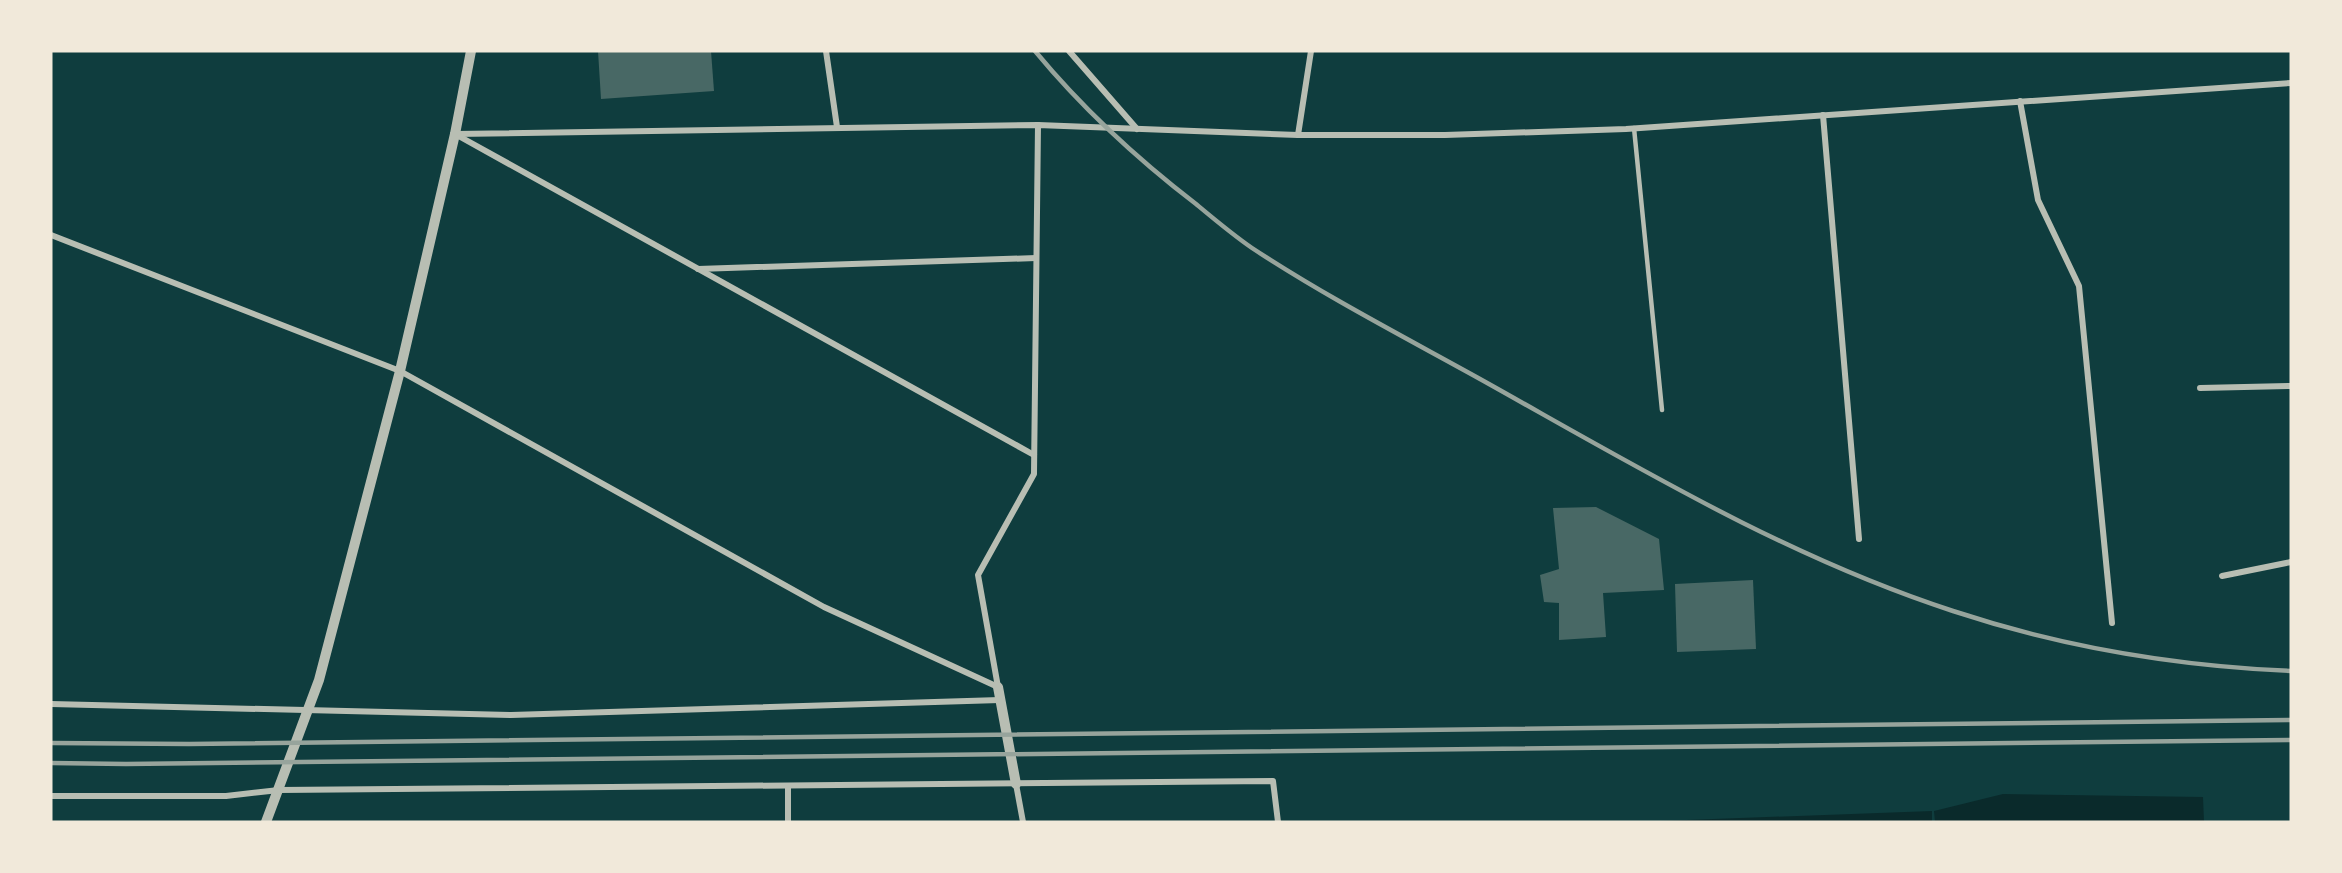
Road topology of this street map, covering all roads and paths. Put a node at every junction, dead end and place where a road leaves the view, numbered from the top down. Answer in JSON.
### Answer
{"nodes":[{"id":1,"x":471,"y":51,"type":"edge"},
{"id":2,"x":826,"y":51,"type":"edge"},
{"id":3,"x":1069,"y":51,"type":"edge"},
{"id":4,"x":1311,"y":51,"type":"edge"},
{"id":5,"x":2291,"y":83,"type":"edge"},
{"id":6,"x":2020,"y":101,"type":"junction"},
{"id":7,"x":1823,"y":115,"type":"junction"},
{"id":8,"x":1038,"y":125,"type":"junction"},
{"id":9,"x":837,"y":128,"type":"junction"},
{"id":10,"x":1634,"y":128,"type":"junction"},
{"id":11,"x":1137,"y":129,"type":"junction"},
{"id":12,"x":455,"y":134,"type":"junction"},
{"id":13,"x":1298,"y":135,"type":"junction"},
{"id":14,"x":51,"y":235,"type":"edge"},
{"id":15,"x":1036,"y":258,"type":"junction"},
{"id":16,"x":698,"y":269,"type":"junction"},
{"id":17,"x":400,"y":370,"type":"junction"},
{"id":18,"x":2291,"y":386,"type":"edge"},
{"id":19,"x":2200,"y":388,"type":"dead end"},
{"id":20,"x":1662,"y":410,"type":"dead end"},
{"id":21,"x":1034,"y":454,"type":"junction"},
{"id":22,"x":1859,"y":539,"type":"dead end"},
{"id":23,"x":2291,"y":562,"type":"edge"},
{"id":24,"x":2222,"y":576,"type":"dead end"},
{"id":25,"x":2112,"y":623,"type":"dead end"},
{"id":26,"x":998,"y":687,"type":"junction"},
{"id":27,"x":1000,"y":700,"type":"junction"},
{"id":28,"x":51,"y":704,"type":"edge"},
{"id":29,"x":310,"y":709,"type":"junction"},
{"id":30,"x":1016,"y":784,"type":"junction"},
{"id":31,"x":788,"y":786,"type":"junction"},
{"id":32,"x":279,"y":790,"type":"junction"},
{"id":33,"x":51,"y":796,"type":"edge"},
{"id":34,"x":266,"y":822,"type":"edge"},
{"id":35,"x":788,"y":822,"type":"edge"},
{"id":36,"x":1023,"y":822,"type":"edge"},
{"id":37,"x":1278,"y":822,"type":"edge"}],
"edges":[{"from":1,"to":12,"type":"street"},
{"from":2,"to":9,"type":"street"},
{"from":3,"to":11,"type":"street"},
{"from":4,"to":13,"type":"street"},
{"from":5,"to":6,"type":"street"},
{"from":6,"to":7,"type":"street"},
{"from":6,"to":25,"type":"street"},
{"from":7,"to":10,"type":"street"},
{"from":7,"to":22,"type":"street"},
{"from":8,"to":9,"type":"street"},
{"from":8,"to":11,"type":"street"},
{"from":8,"to":15,"type":"street"},
{"from":9,"to":12,"type":"street"},
{"from":10,"to":13,"type":"street"},
{"from":10,"to":20,"type":"lane"},
{"from":11,"to":13,"type":"street"},
{"from":12,"to":16,"type":"street"},
{"from":12,"to":17,"type":"street"},
{"from":14,"to":17,"type":"street"},
{"from":15,"to":16,"type":"street"},
{"from":15,"to":21,"type":"street"},
{"from":16,"to":21,"type":"street"},
{"from":17,"to":26,"type":"street"},
{"from":17,"to":29,"type":"street"},
{"from":18,"to":19,"type":"street"},
{"from":21,"to":26,"type":"street"},
{"from":23,"to":24,"type":"street"},
{"from":26,"to":27,"type":"street"},
{"from":27,"to":29,"type":"street"},
{"from":27,"to":30,"type":"street"},
{"from":28,"to":29,"type":"street"},
{"from":29,"to":32,"type":"street"},
{"from":30,"to":31,"type":"street"},
{"from":30,"to":36,"type":"street"},
{"from":30,"to":37,"type":"street"},
{"from":31,"to":32,"type":"street"},
{"from":31,"to":35,"type":"street"},
{"from":32,"to":33,"type":"street"},
{"from":32,"to":34,"type":"street"}]}
